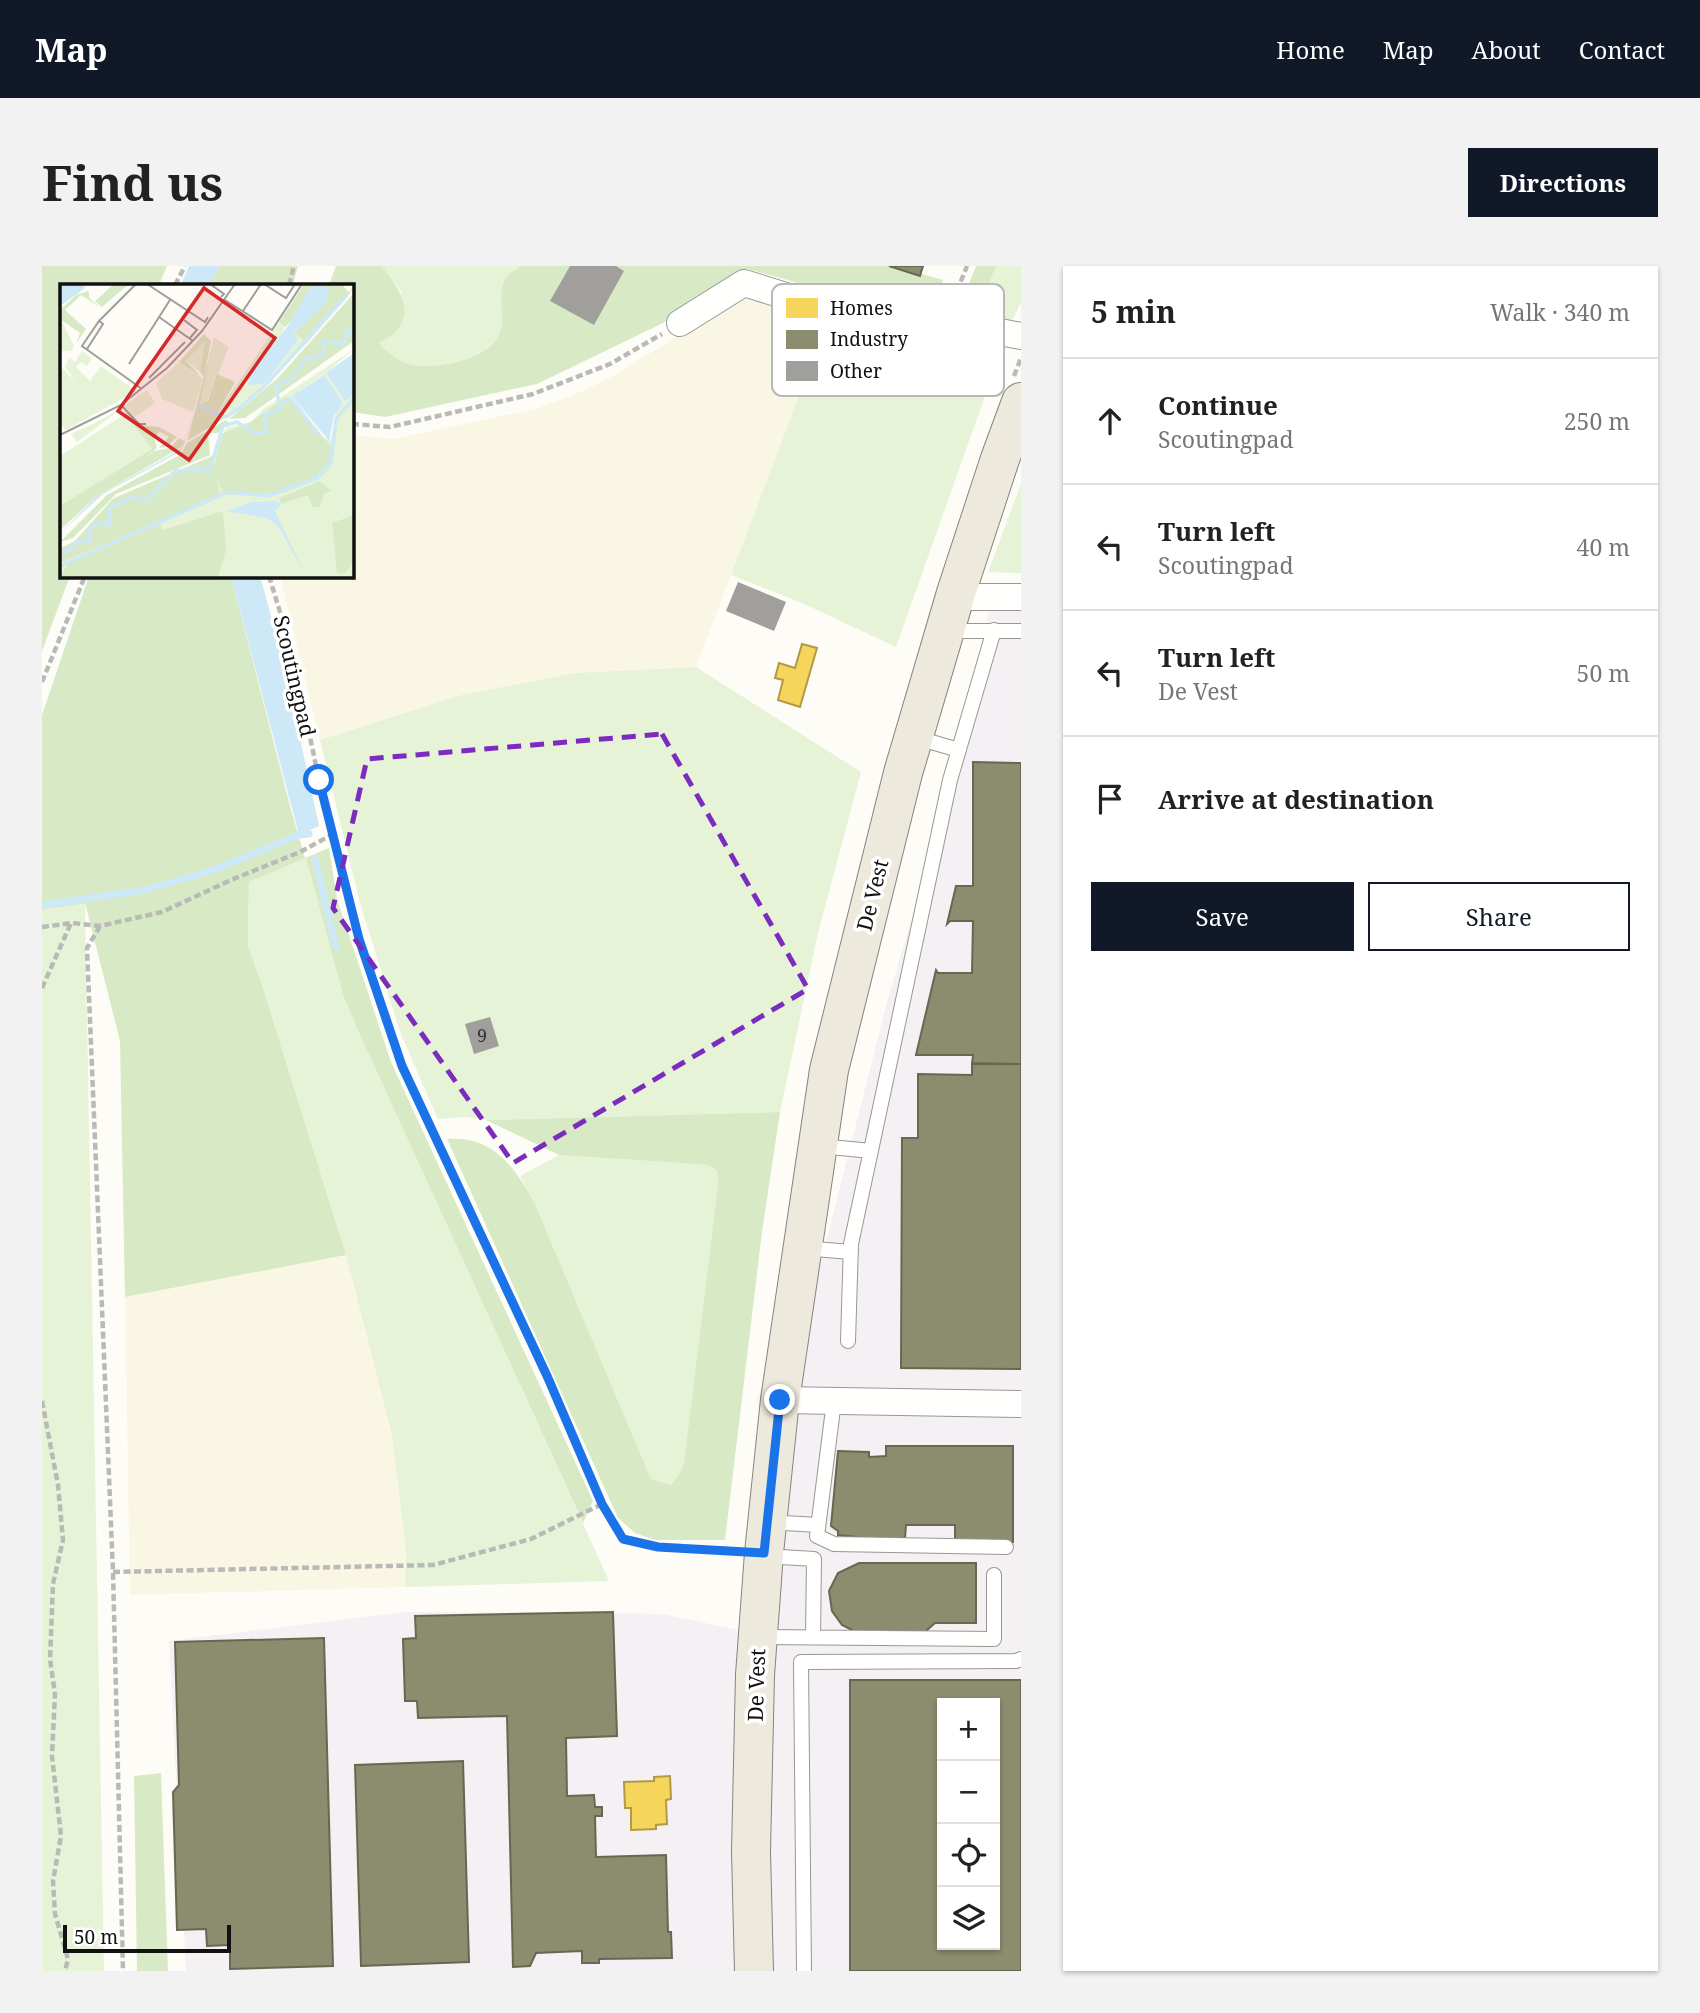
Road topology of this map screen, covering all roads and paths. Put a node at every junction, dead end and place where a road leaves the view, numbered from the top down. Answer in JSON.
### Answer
{"nodes":[{"id":1,"x":185,"y":266,"type":"edge"},
{"id":2,"x":293,"y":266,"type":"edge"},
{"id":3,"x":967,"y":266,"type":"edge"},
{"id":4,"x":176,"y":284,"type":"edge"},
{"id":5,"x":289,"y":284,"type":"edge"},
{"id":6,"x":960,"y":284,"type":"edge"},
{"id":7,"x":772,"y":291,"type":"edge"},
{"id":8,"x":680,"y":323,"type":"joint"},
{"id":9,"x":1021,"y":402,"type":"edge"},
{"id":10,"x":354,"y":424,"type":"edge"},
{"id":11,"x":84,"y":578,"type":"edge"},
{"id":12,"x":271,"y":578,"type":"edge"},
{"id":13,"x":956,"y":593,"type":"junction"},
{"id":14,"x":1021,"y":597,"type":"edge"},
{"id":15,"x":944,"y":631,"type":"junction"},
{"id":16,"x":994,"y":631,"type":"junction"},
{"id":17,"x":1021,"y":631,"type":"edge"},
{"id":18,"x":42,"y":682,"type":"edge"},
{"id":19,"x":914,"y":737,"type":"junction"},
{"id":20,"x":959,"y":750,"type":"junction"},
{"id":21,"x":333,"y":834,"type":"junction"},
{"id":22,"x":71,"y":923,"type":"junction"},
{"id":23,"x":100,"y":926,"type":"junction"},
{"id":24,"x":42,"y":927,"type":"edge"},
{"id":25,"x":42,"y":988,"type":"edge"},
{"id":26,"x":817,"y":1146,"type":"junction"},
{"id":27,"x":871,"y":1151,"type":"junction"},
{"id":28,"x":802,"y":1248,"type":"junction"},
{"id":29,"x":851,"y":1252,"type":"junction"},
{"id":30,"x":848,"y":1341,"type":"dead end"},
{"id":31,"x":780,"y":1400,"type":"junction"},
{"id":32,"x":42,"y":1401,"type":"edge"},
{"id":33,"x":834,"y":1401,"type":"junction"},
{"id":34,"x":1021,"y":1404,"type":"edge"},
{"id":35,"x":602,"y":1504,"type":"junction"},
{"id":36,"x":818,"y":1525,"type":"junction"},
{"id":37,"x":765,"y":1544,"type":"junction"},
{"id":38,"x":1006,"y":1547,"type":"dead end"},
{"id":39,"x":113,"y":1572,"type":"junction"},
{"id":40,"x":993,"y":1575,"type":"dead end"},
{"id":41,"x":758,"y":1637,"type":"junction"},
{"id":42,"x":813,"y":1637,"type":"junction"},
{"id":43,"x":1021,"y":1659,"type":"edge"},
{"id":44,"x":65,"y":1971,"type":"edge"},
{"id":45,"x":123,"y":1971,"type":"edge"},
{"id":46,"x":754,"y":1971,"type":"edge"},
{"id":47,"x":804,"y":1971,"type":"edge"}],
"edges":[{"from":1,"to":4,"type":"path"},
{"from":2,"to":5,"type":"path"},
{"from":3,"to":6,"type":"path"},
{"from":7,"to":8,"type":"street"},
{"from":8,"to":10,"type":"path"},
{"from":9,"to":13,"type":"main road","name":"De Vest"},
{"from":11,"to":18,"type":"path"},
{"from":12,"to":21,"type":"path","name":"Scoutingpad"},
{"from":13,"to":14,"type":"street"},
{"from":13,"to":15,"type":"main road","name":"De Vest"},
{"from":15,"to":16,"type":"lane"},
{"from":15,"to":19,"type":"main road","name":"De Vest"},
{"from":16,"to":17,"type":"lane"},
{"from":16,"to":20,"type":"lane"},
{"from":19,"to":20,"type":"lane"},
{"from":19,"to":26,"type":"main road","name":"De Vest"},
{"from":20,"to":27,"type":"lane"},
{"from":21,"to":23,"type":"path"},
{"from":21,"to":35,"type":"path","name":"Scoutingpad"},
{"from":22,"to":23,"type":"path"},
{"from":22,"to":24,"type":"path"},
{"from":22,"to":25,"type":"path"},
{"from":23,"to":39,"type":"path"},
{"from":26,"to":27,"type":"lane"},
{"from":26,"to":28,"type":"main road","name":"De Vest"},
{"from":27,"to":29,"type":"lane"},
{"from":28,"to":29,"type":"lane"},
{"from":28,"to":31,"type":"main road","name":"De Vest"},
{"from":29,"to":30,"type":"lane"},
{"from":31,"to":33,"type":"street"},
{"from":31,"to":37,"type":"main road","name":"De Vest"},
{"from":32,"to":44,"type":"path"},
{"from":33,"to":34,"type":"street"},
{"from":33,"to":36,"type":"lane"},
{"from":35,"to":37,"type":"path","name":"Scoutingpad"},
{"from":35,"to":39,"type":"path"},
{"from":36,"to":37,"type":"lane"},
{"from":36,"to":38,"type":"lane"},
{"from":37,"to":41,"type":"main road","name":"De Vest"},
{"from":37,"to":42,"type":"lane"},
{"from":39,"to":45,"type":"path"},
{"from":40,"to":42,"type":"lane"},
{"from":41,"to":42,"type":"lane"},
{"from":41,"to":46,"type":"main road","name":"De Vest"},
{"from":43,"to":47,"type":"lane"}]}
